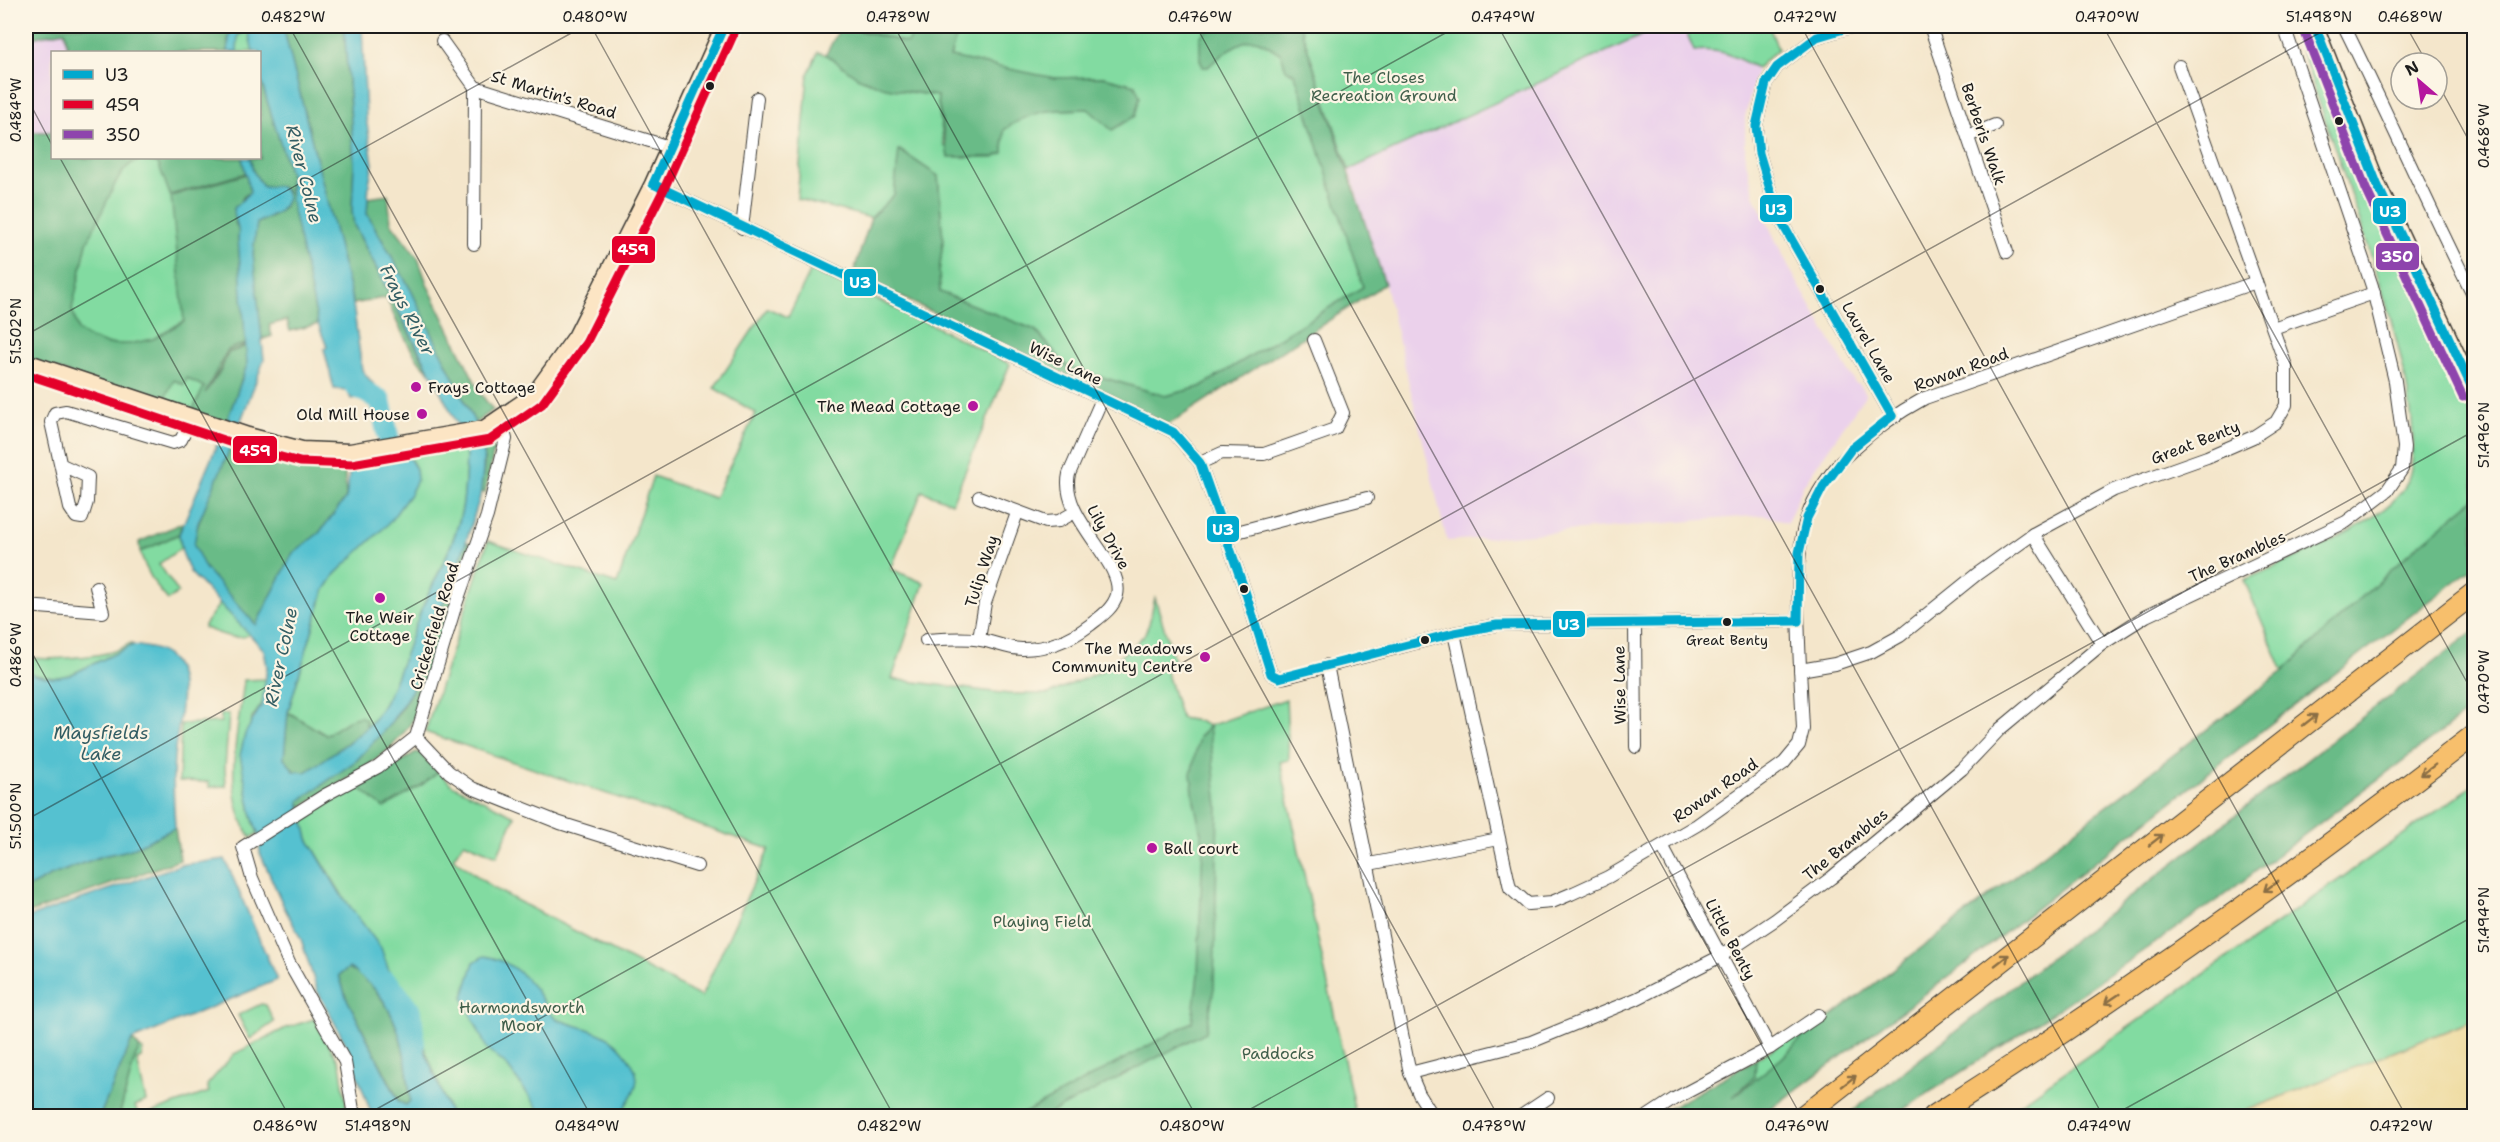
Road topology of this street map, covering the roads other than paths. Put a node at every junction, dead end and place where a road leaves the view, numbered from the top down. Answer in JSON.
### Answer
{"nodes":[{"id":1,"x":724,"y":26,"type":"edge"},
{"id":2,"x":1854,"y":26,"type":"edge"},
{"id":3,"x":1930,"y":26,"type":"edge"},
{"id":4,"x":2284,"y":26,"type":"edge"},
{"id":5,"x":2315,"y":26,"type":"edge"},
{"id":6,"x":2344,"y":26,"type":"edge"},
{"id":7,"x":442,"y":41,"type":"dead end"},
{"id":8,"x":2179,"y":66,"type":"dead end"},
{"id":9,"x":475,"y":87,"type":"junction"},
{"id":10,"x":757,"y":98,"type":"dead end"},
{"id":11,"x":1995,"y":125,"type":"dead end"},
{"id":12,"x":1968,"y":136,"type":"junction"},
{"id":13,"x":669,"y":147,"type":"junction"},
{"id":14,"x":653,"y":184,"type":"junction"},
{"id":15,"x":742,"y":228,"type":"junction"},
{"id":16,"x":474,"y":244,"type":"dead end"},
{"id":17,"x":2007,"y":252,"type":"dead end"},
{"id":18,"x":2256,"y":282,"type":"junction"},
{"id":19,"x":2374,"y":293,"type":"junction"},
{"id":20,"x":2475,"y":297,"type":"edge"},
{"id":21,"x":2273,"y":328,"type":"junction"},
{"id":22,"x":1314,"y":340,"type":"dead end"},
{"id":23,"x":26,"y":362,"type":"edge"},
{"id":24,"x":2475,"y":392,"type":"edge"},
{"id":25,"x":1102,"y":399,"type":"junction"},
{"id":26,"x":1892,"y":416,"type":"junction"},
{"id":27,"x":192,"y":417,"type":"junction"},
{"id":28,"x":501,"y":420,"type":"junction"},
{"id":29,"x":1200,"y":463,"type":"junction"},
{"id":30,"x":62,"y":465,"type":"dead end"},
{"id":31,"x":979,"y":497,"type":"dead end"},
{"id":32,"x":1367,"y":498,"type":"dead end"},
{"id":33,"x":1075,"y":512,"type":"junction"},
{"id":34,"x":1017,"y":513,"type":"junction"},
{"id":35,"x":2033,"y":534,"type":"junction"},
{"id":36,"x":1226,"y":535,"type":"junction"},
{"id":37,"x":96,"y":587,"type":"dead end"},
{"id":38,"x":2475,"y":593,"type":"edge"},
{"id":39,"x":26,"y":606,"type":"edge"},
{"id":40,"x":1798,"y":621,"type":"junction"},
{"id":41,"x":1635,"y":623,"type":"junction"},
{"id":42,"x":1454,"y":633,"type":"junction"},
{"id":43,"x":978,"y":639,"type":"junction"},
{"id":44,"x":926,"y":640,"type":"dead end"},
{"id":45,"x":2102,"y":644,"type":"junction"},
{"id":46,"x":1327,"y":665,"type":"junction"},
{"id":47,"x":1800,"y":670,"type":"junction"},
{"id":48,"x":2475,"y":735,"type":"edge"},
{"id":49,"x":416,"y":737,"type":"junction"},
{"id":50,"x":1636,"y":747,"type":"dead end"},
{"id":51,"x":1499,"y":839,"type":"junction"},
{"id":52,"x":1662,"y":846,"type":"junction"},
{"id":53,"x":1369,"y":864,"type":"junction"},
{"id":54,"x":697,"y":866,"type":"dead end"},
{"id":55,"x":1721,"y":956,"type":"junction"},
{"id":56,"x":1819,"y":1015,"type":"dead end"},
{"id":57,"x":1770,"y":1048,"type":"junction"},
{"id":58,"x":1410,"y":1074,"type":"junction"},
{"id":59,"x":1548,"y":1098,"type":"dead end"},
{"id":60,"x":354,"y":1116,"type":"edge"},
{"id":61,"x":1433,"y":1116,"type":"edge"},
{"id":62,"x":1521,"y":1116,"type":"edge"},
{"id":63,"x":1647,"y":1116,"type":"edge"},
{"id":64,"x":1803,"y":1116,"type":"edge"},
{"id":65,"x":1934,"y":1116,"type":"edge"}],
"edges":[{"from":1,"to":13,"type":"street"},
{"from":2,"to":26,"type":"street","name":"Laurel Lane"},
{"from":3,"to":12,"type":"street","name":"Berberis Walk"},
{"from":4,"to":19,"type":"street","name":"The Brambles"},
{"from":5,"to":24,"type":"street"},
{"from":6,"to":20,"type":"street"},
{"from":7,"to":9,"type":"street"},
{"from":8,"to":18,"type":"street","name":"Great Benty"},
{"from":9,"to":13,"type":"street","name":"St Martin's Road"},
{"from":9,"to":16,"type":"street","name":"St Martin's Road"},
{"from":10,"to":15,"type":"street"},
{"from":11,"to":12,"type":"street"},
{"from":12,"to":17,"type":"street","name":"Berberis Walk"},
{"from":13,"to":14,"type":"street"},
{"from":14,"to":15,"type":"street","name":"Wise Lane"},
{"from":14,"to":28,"type":"street"},
{"from":15,"to":25,"type":"street","name":"Wise Lane"},
{"from":18,"to":21,"type":"street","name":"Great Benty"},
{"from":18,"to":26,"type":"street","name":"Rowan Road"},
{"from":19,"to":21,"type":"street"},
{"from":19,"to":45,"type":"street","name":"The Brambles"},
{"from":21,"to":35,"type":"street","name":"Great Benty"},
{"from":22,"to":29,"type":"street"},
{"from":23,"to":27,"type":"street"},
{"from":25,"to":29,"type":"street","name":"Wise Lane"},
{"from":25,"to":33,"type":"street","name":"Lily Drive"},
{"from":26,"to":40,"type":"street","name":"Rowan Road"},
{"from":27,"to":28,"type":"street"},
{"from":27,"to":30,"type":"street"},
{"from":28,"to":49,"type":"street","name":"Cricketfield Road"},
{"from":29,"to":36,"type":"street","name":"Wise Lane"},
{"from":31,"to":34,"type":"street"},
{"from":32,"to":36,"type":"street"},
{"from":33,"to":34,"type":"street"},
{"from":33,"to":43,"type":"street","name":"Lily Drive"},
{"from":34,"to":43,"type":"street","name":"Tulip Way"},
{"from":35,"to":45,"type":"street"},
{"from":35,"to":47,"type":"street","name":"Great Benty"},
{"from":36,"to":46,"type":"street","name":"Wise Lane"},
{"from":37,"to":39,"type":"street"},
{"from":64,"to":38,"type":"highway","one_way":true},
{"from":40,"to":41,"type":"street","name":"Wise Lane"},
{"from":40,"to":47,"type":"street","name":"Rowan Road"},
{"from":41,"to":42,"type":"street","name":"Wise Lane"},
{"from":41,"to":50,"type":"street","name":"Wise Lane"},
{"from":42,"to":46,"type":"street","name":"Wise Lane"},
{"from":42,"to":51,"type":"street"},
{"from":43,"to":44,"type":"street","name":"Lily Drive"},
{"from":45,"to":55,"type":"street","name":"The Brambles"},
{"from":46,"to":53,"type":"street"},
{"from":47,"to":52,"type":"street","name":"Rowan Road"},
{"from":48,"to":65,"type":"highway","one_way":true},
{"from":49,"to":54,"type":"street"},
{"from":49,"to":60,"type":"street"},
{"from":51,"to":52,"type":"street","name":"Rowan Road"},
{"from":51,"to":53,"type":"street"},
{"from":52,"to":55,"type":"street","name":"Little Benty"},
{"from":53,"to":58,"type":"street"},
{"from":55,"to":57,"type":"street","name":"Little Benty"},
{"from":55,"to":58,"type":"street","name":"The Brambles"},
{"from":56,"to":57,"type":"street"},
{"from":57,"to":63,"type":"street"},
{"from":58,"to":61,"type":"street"},
{"from":59,"to":62,"type":"street"}]}
